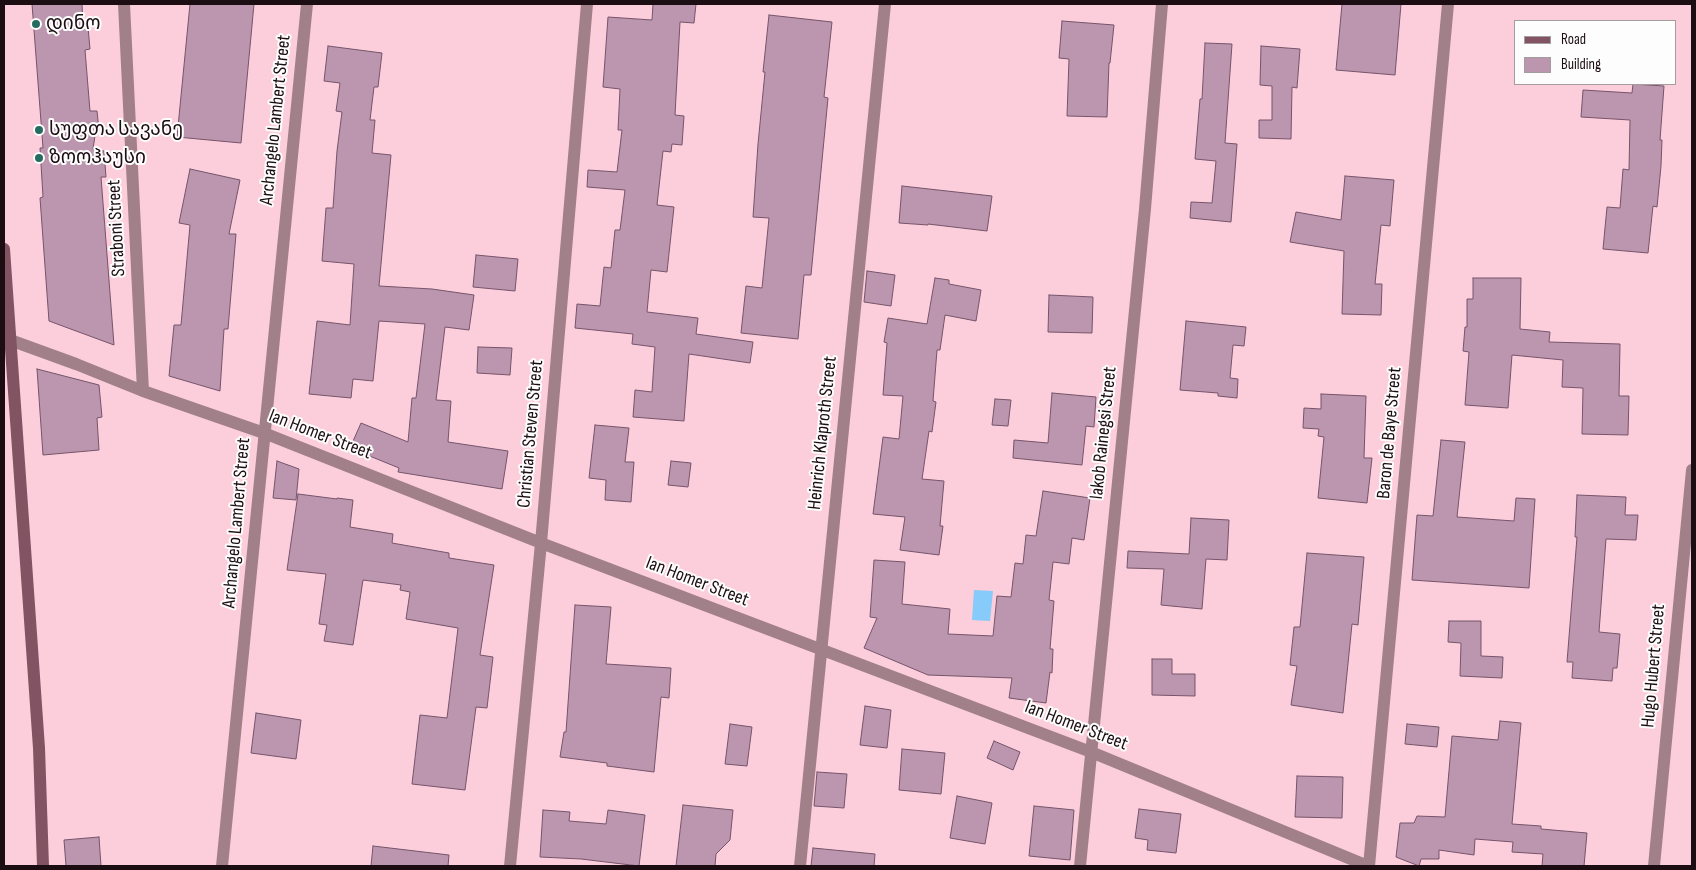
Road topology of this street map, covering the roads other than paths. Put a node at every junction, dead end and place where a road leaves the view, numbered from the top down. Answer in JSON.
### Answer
{"nodes":[{"id":1,"x":124,"y":4,"type":"edge"},
{"id":2,"x":306,"y":4,"type":"edge"},
{"id":3,"x":587,"y":4,"type":"edge"},
{"id":4,"x":885,"y":4,"type":"edge"},
{"id":5,"x":1162,"y":4,"type":"edge"},
{"id":6,"x":1448,"y":4,"type":"edge"},
{"id":7,"x":4,"y":249,"type":"edge"},
{"id":8,"x":10,"y":340,"type":"junction"},
{"id":9,"x":143,"y":391,"type":"junction"},
{"id":10,"x":264,"y":433,"type":"junction"},
{"id":11,"x":1692,"y":470,"type":"edge"},
{"id":12,"x":541,"y":543,"type":"junction"},
{"id":13,"x":821,"y":648,"type":"junction"},
{"id":14,"x":1091,"y":752,"type":"junction"},
{"id":15,"x":43,"y":866,"type":"edge"},
{"id":16,"x":222,"y":866,"type":"edge"},
{"id":17,"x":510,"y":866,"type":"edge"},
{"id":18,"x":800,"y":866,"type":"edge"},
{"id":19,"x":1080,"y":866,"type":"edge"},
{"id":20,"x":1369,"y":866,"type":"edge"},
{"id":21,"x":1654,"y":866,"type":"edge"}],
"edges":[{"from":1,"to":9,"type":"street","name":"Straboni Street"},
{"from":2,"to":10,"type":"street","name":"Archangelo Lambert Street"},
{"from":3,"to":12,"type":"street","name":"Christian Steven Street"},
{"from":4,"to":13,"type":"street","name":"Heinrich Klaproth Street"},
{"from":5,"to":14,"type":"street","name":"Iakob Rainegsi Street"},
{"from":6,"to":20,"type":"street","name":"Baron de Baye Street"},
{"from":7,"to":8,"type":"street"},
{"from":8,"to":9,"type":"street","name":"Ian Homer Street"},
{"from":8,"to":15,"type":"street"},
{"from":9,"to":10,"type":"street","name":"Ian Homer Street"},
{"from":10,"to":12,"type":"street","name":"Ian Homer Street"},
{"from":10,"to":16,"type":"street","name":"Archangelo Lambert Street"},
{"from":11,"to":21,"type":"street","name":"Hugo Hubert Street"},
{"from":12,"to":13,"type":"street","name":"Ian Homer Street"},
{"from":12,"to":17,"type":"street","name":"Christian Steven Street"},
{"from":13,"to":14,"type":"street","name":"Ian Homer Street"},
{"from":13,"to":18,"type":"street","name":"Heinrich Klaproth Street"},
{"from":14,"to":19,"type":"street","name":"Iakob Rainegsi Street"},
{"from":14,"to":20,"type":"street","name":"Ian Homer Street"}]}
